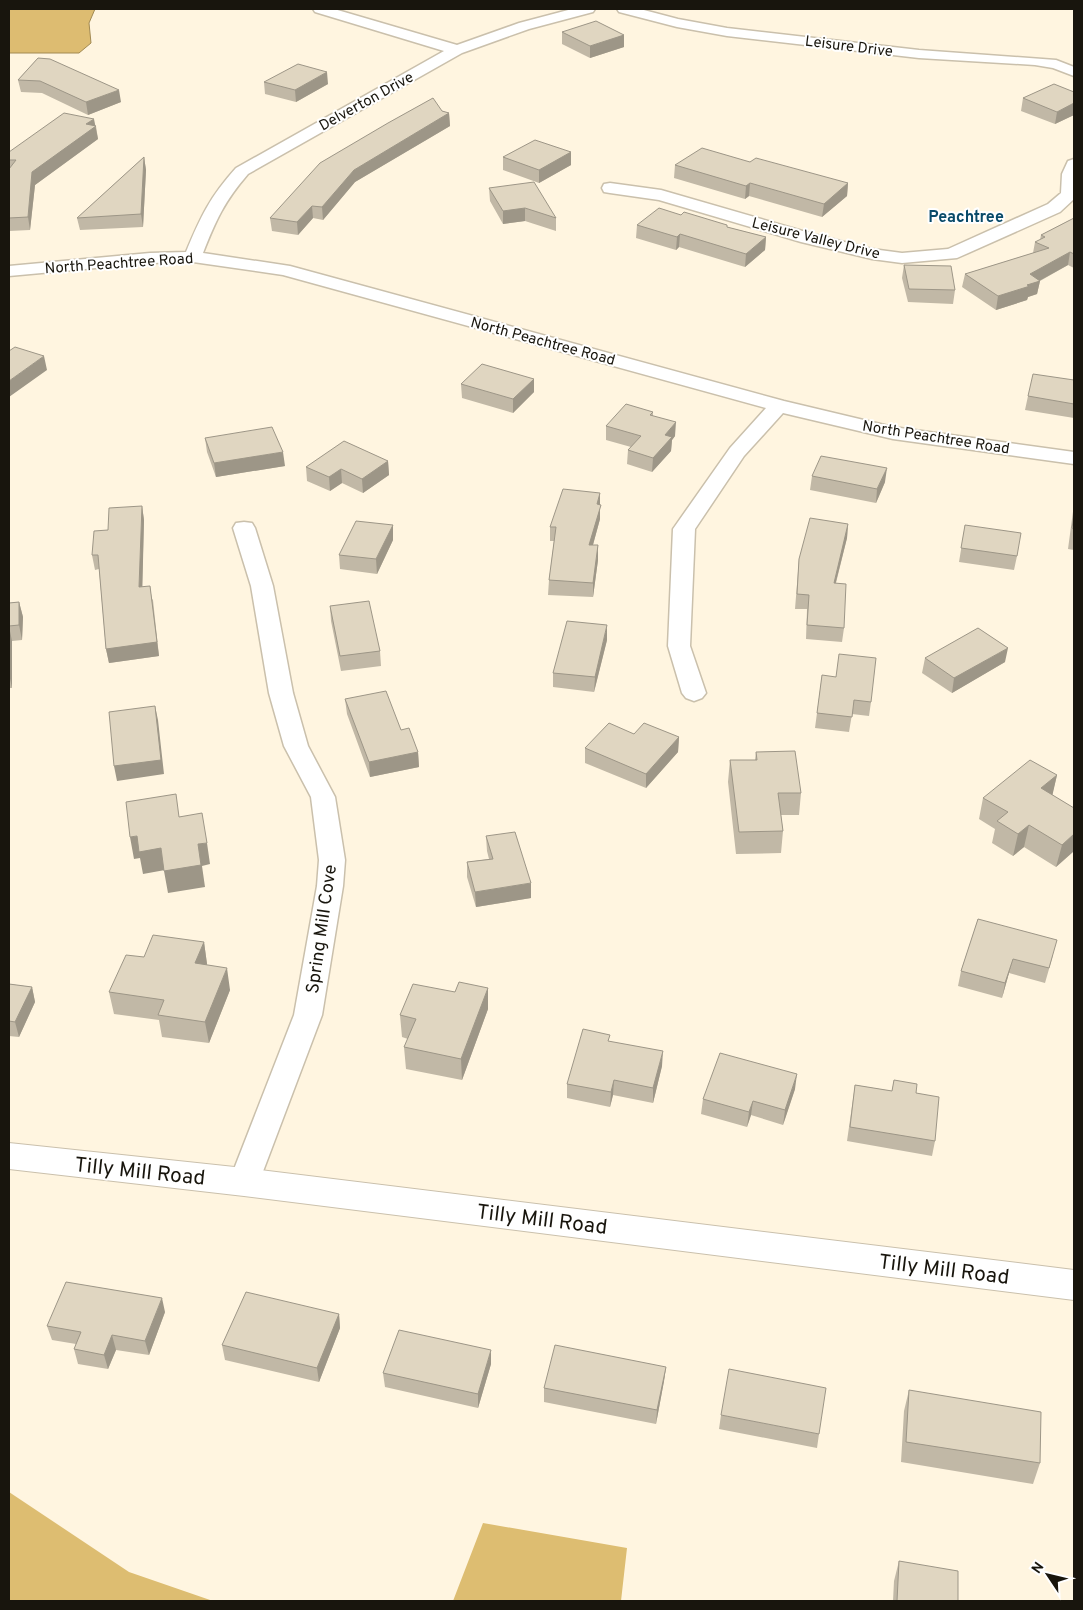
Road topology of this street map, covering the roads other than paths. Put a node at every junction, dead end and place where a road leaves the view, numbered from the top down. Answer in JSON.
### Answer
{"nodes":[{"id":1,"x":320,"y":9,"type":"edge"},
{"id":2,"x":588,"y":9,"type":"edge"},
{"id":3,"x":624,"y":9,"type":"edge"},
{"id":4,"x":457,"y":50,"type":"junction"},
{"id":5,"x":1074,"y":72,"type":"edge"},
{"id":6,"x":1074,"y":164,"type":"edge"},
{"id":7,"x":610,"y":188,"type":"dead end"},
{"id":8,"x":193,"y":257,"type":"junction"},
{"id":9,"x":9,"y":271,"type":"edge"},
{"id":10,"x":778,"y":406,"type":"junction"},
{"id":11,"x":1074,"y":458,"type":"edge"},
{"id":12,"x":244,"y":528,"type":"dead end"},
{"id":13,"x":694,"y":694,"type":"dead end"},
{"id":14,"x":9,"y":1156,"type":"edge"},
{"id":15,"x":244,"y":1182,"type":"junction"},
{"id":16,"x":1074,"y":1285,"type":"edge"}],
"edges":[{"from":1,"to":4,"type":"street"},
{"from":2,"to":4,"type":"street","name":"Delverton Drive"},
{"from":3,"to":5,"type":"street","name":"Leisure Drive"},
{"from":4,"to":8,"type":"street","name":"Delverton Drive"},
{"from":6,"to":7,"type":"street","name":"Leisure Valley Drive"},
{"from":8,"to":9,"type":"street","name":"North Peachtree Road"},
{"from":8,"to":10,"type":"street","name":"North Peachtree Road"},
{"from":10,"to":11,"type":"street","name":"North Peachtree Road"},
{"from":10,"to":13,"type":"street"},
{"from":12,"to":15,"type":"street","name":"Spring Mill Cove"},
{"from":14,"to":15,"type":"street","name":"Tilly Mill Road"},
{"from":15,"to":16,"type":"street","name":"Tilly Mill Road"}]}
